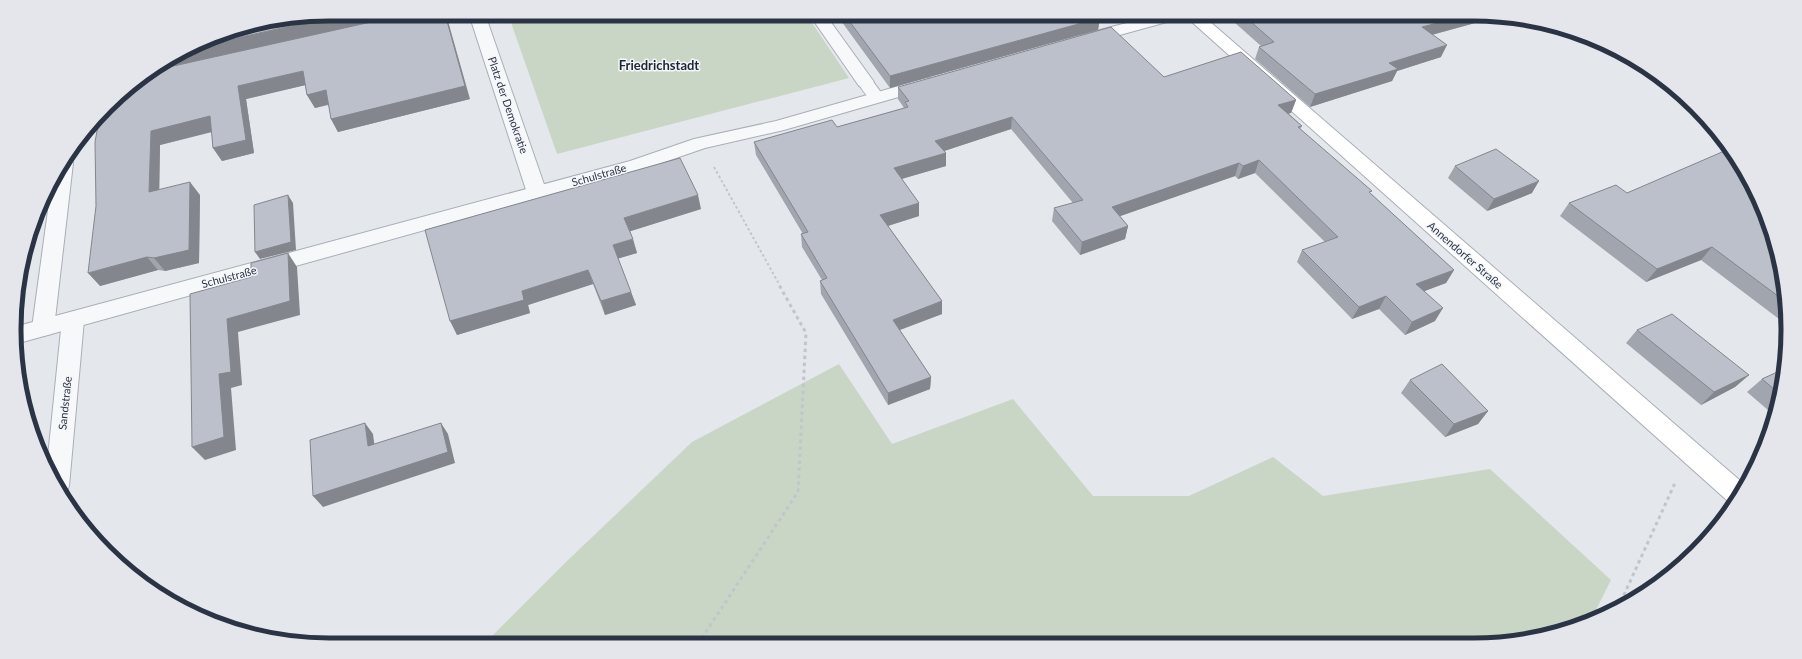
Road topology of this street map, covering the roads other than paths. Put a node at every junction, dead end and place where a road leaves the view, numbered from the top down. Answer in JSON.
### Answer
{"nodes":[{"id":1,"x":479,"y":21,"type":"edge"},
{"id":2,"x":822,"y":21,"type":"edge"},
{"id":3,"x":1153,"y":21,"type":"edge"},
{"id":4,"x":1199,"y":21,"type":"edge"},
{"id":5,"x":1071,"y":43,"type":"edge"},
{"id":6,"x":943,"y":79,"type":"edge"},
{"id":7,"x":864,"y":82,"type":"joint"},
{"id":8,"x":876,"y":98,"type":"junction"},
{"id":9,"x":63,"y":174,"type":"edge"},
{"id":10,"x":537,"y":193,"type":"junction"},
{"id":11,"x":73,"y":320,"type":"junction"},
{"id":12,"x":43,"y":328,"type":"junction"},
{"id":13,"x":21,"y":334,"type":"edge"},
{"id":14,"x":58,"y":476,"type":"edge"},
{"id":15,"x":1735,"y":492,"type":"edge"}],
"edges":[{"from":1,"to":10,"type":"street","name":"Platz der Demokratie"},
{"from":2,"to":7,"type":"street"},
{"from":3,"to":5,"type":"street"},
{"from":4,"to":15,"type":"main road","name":"Annendorfer Straße"},
{"from":6,"to":8,"type":"street","name":"Schulstraße"},
{"from":7,"to":8,"type":"lane"},
{"from":8,"to":10,"type":"street","name":"Schulstraße"},
{"from":9,"to":12,"type":"street"},
{"from":10,"to":11,"type":"street","name":"Schulstraße"},
{"from":11,"to":12,"type":"street","name":"Schulstraße"},
{"from":11,"to":14,"type":"street","name":"Sandstraße"},
{"from":12,"to":13,"type":"street","name":"Schulstraße"}]}
